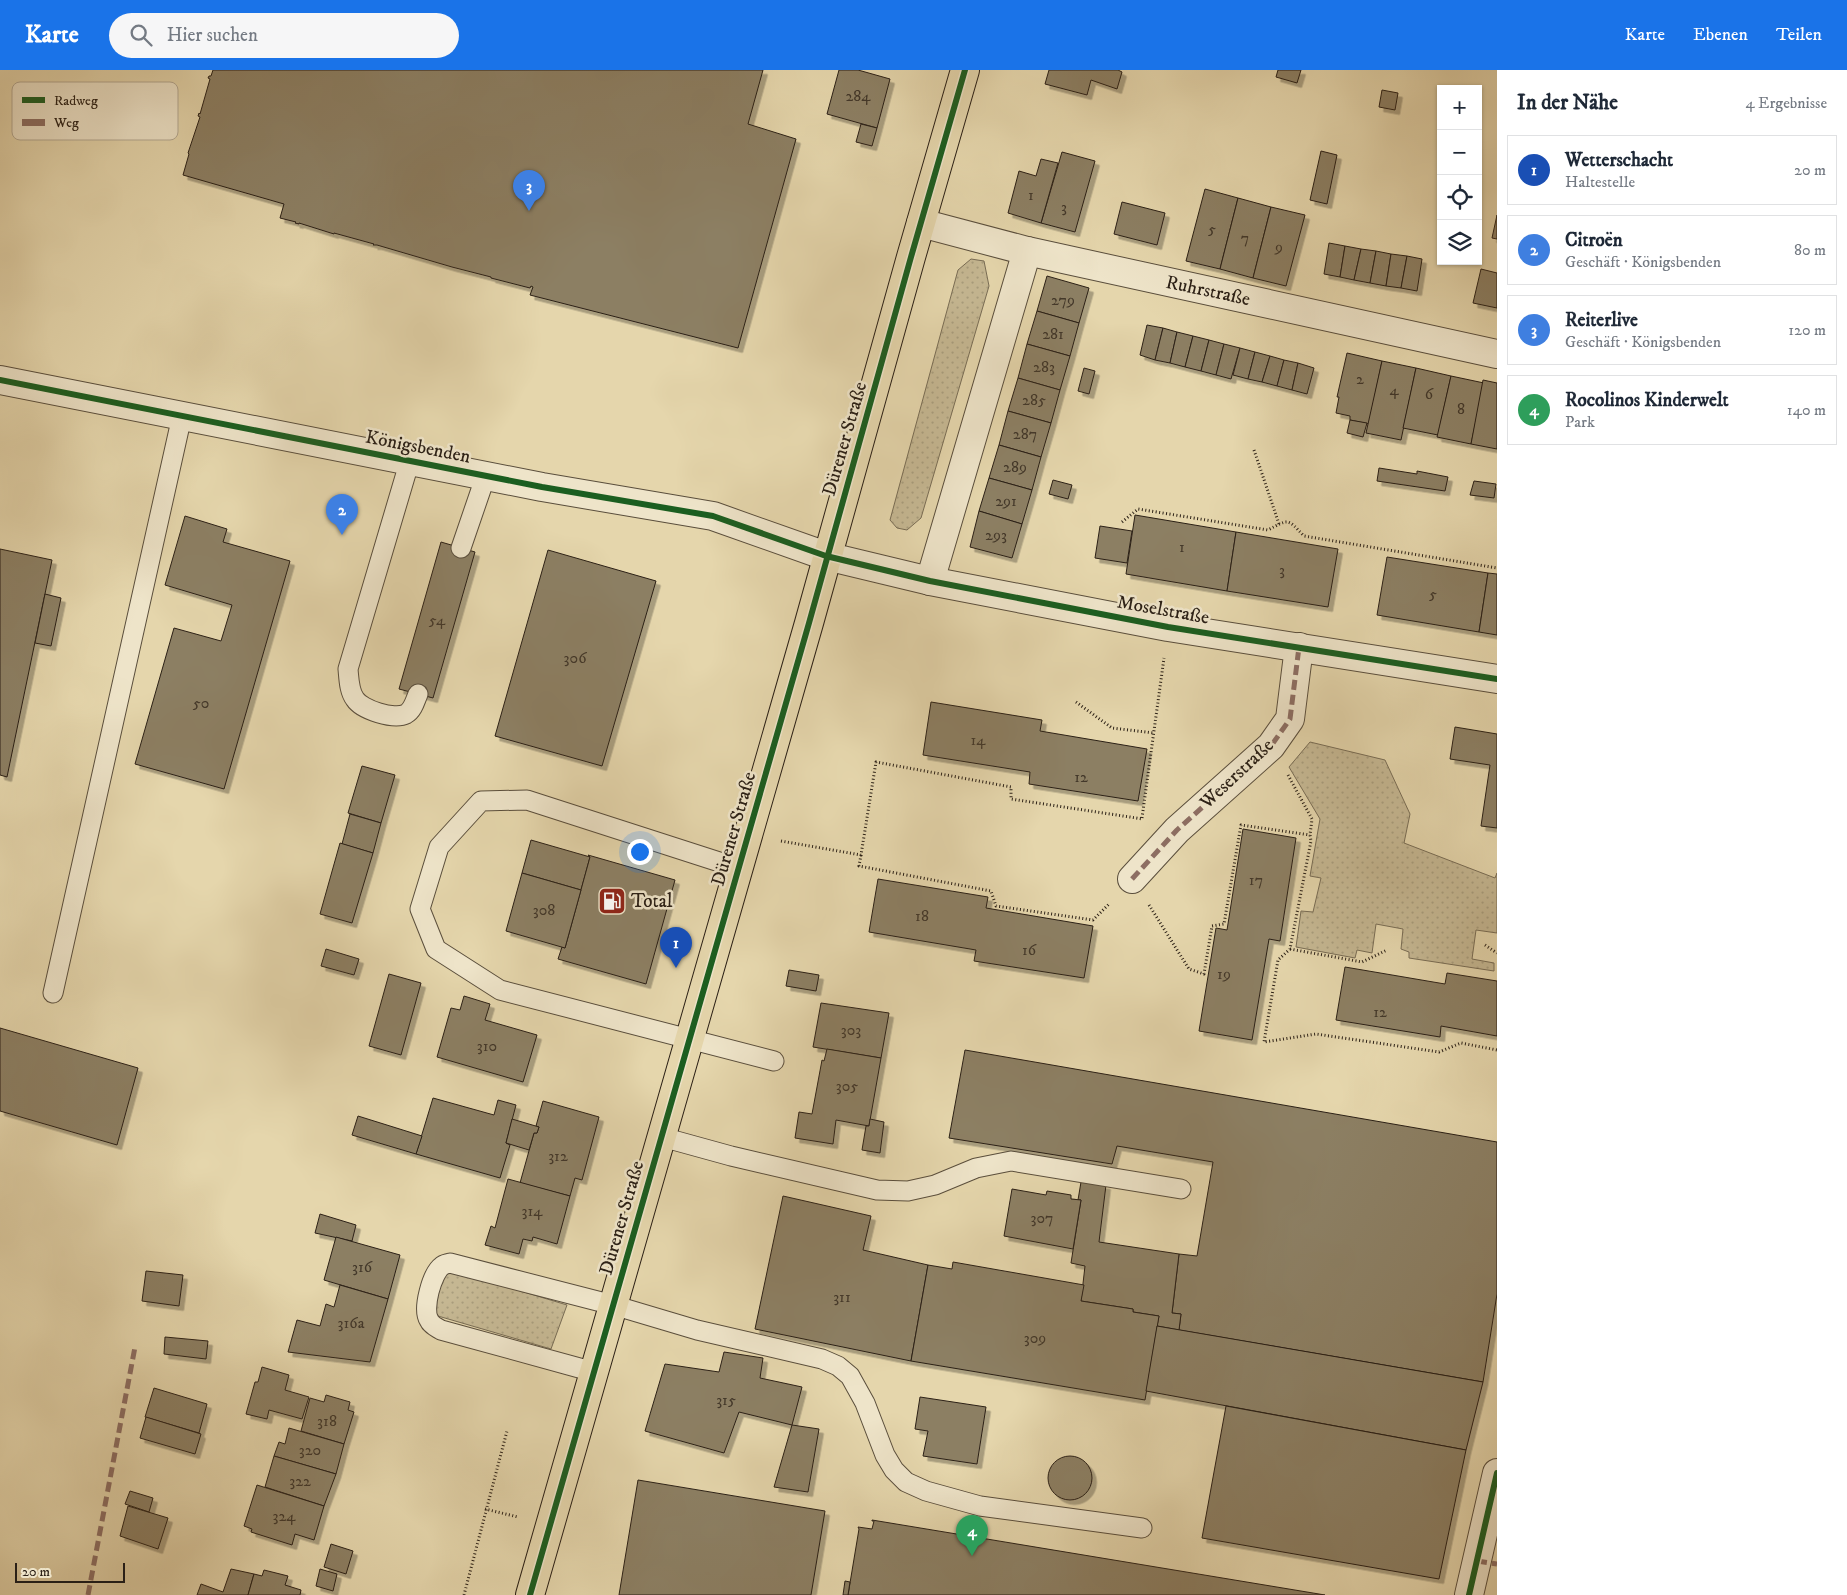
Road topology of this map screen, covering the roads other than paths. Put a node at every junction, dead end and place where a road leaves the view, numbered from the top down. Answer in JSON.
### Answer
{"nodes":[{"id":1,"x":965,"y":70,"type":"edge"},
{"id":2,"x":921,"y":223,"type":"junction"},
{"id":3,"x":1027,"y":251,"type":"junction"},
{"id":4,"x":1497,"y":354,"type":"edge"},
{"id":5,"x":0,"y":380,"type":"edge"},
{"id":6,"x":182,"y":416,"type":"junction"},
{"id":7,"x":410,"y":460,"type":"junction"},
{"id":8,"x":486,"y":475,"type":"junction"},
{"id":9,"x":462,"y":548,"type":"dead end"},
{"id":10,"x":826,"y":556,"type":"junction"},
{"id":11,"x":930,"y":581,"type":"junction"},
{"id":12,"x":1299,"y":648,"type":"junction"},
{"id":13,"x":1497,"y":679,"type":"edge"},
{"id":14,"x":418,"y":694,"type":"dead end"},
{"id":15,"x":738,"y":868,"type":"junction"},
{"id":16,"x":1132,"y":879,"type":"road end"},
{"id":17,"x":53,"y":994,"type":"dead end"},
{"id":18,"x":689,"y":1040,"type":"junction"},
{"id":19,"x":774,"y":1061,"type":"dead end"},
{"id":20,"x":662,"y":1137,"type":"junction"},
{"id":21,"x":1181,"y":1189,"type":"dead end"},
{"id":22,"x":613,"y":1305,"type":"junction"},
{"id":23,"x":594,"y":1372,"type":"junction"},
{"id":24,"x":1497,"y":1473,"type":"edge"},
{"id":25,"x":1142,"y":1528,"type":"dead end"},
{"id":26,"x":1487,"y":1562,"type":"edge"},
{"id":27,"x":530,"y":1595,"type":"edge"},
{"id":28,"x":1469,"y":1595,"type":"edge"}],
"edges":[{"from":1,"to":2,"type":"main road","name":"Dürener Straße"},
{"from":2,"to":3,"type":"street","name":"Ruhrstraße"},
{"from":2,"to":10,"type":"main road","name":"Dürener Straße"},
{"from":3,"to":4,"type":"street","name":"Ruhrstraße"},
{"from":3,"to":11,"type":"street"},
{"from":5,"to":6,"type":"street","name":"Königsbenden"},
{"from":6,"to":7,"type":"street","name":"Königsbenden"},
{"from":6,"to":17,"type":"lane"},
{"from":7,"to":8,"type":"street","name":"Königsbenden"},
{"from":7,"to":14,"type":"lane"},
{"from":8,"to":9,"type":"lane"},
{"from":8,"to":10,"type":"street","name":"Königsbenden"},
{"from":10,"to":11,"type":"street","name":"Moselstraße"},
{"from":10,"to":15,"type":"main road","name":"Dürener Straße"},
{"from":11,"to":12,"type":"street","name":"Moselstraße"},
{"from":12,"to":13,"type":"street","name":"Moselstraße"},
{"from":12,"to":16,"type":"street","name":"Weserstraße"},
{"from":15,"to":18,"type":"main road","name":"Dürener Straße"},
{"from":15,"to":18,"type":"lane"},
{"from":18,"to":19,"type":"lane"},
{"from":18,"to":20,"type":"main road","name":"Dürener Straße"},
{"from":20,"to":21,"type":"lane"},
{"from":20,"to":22,"type":"main road","name":"Dürener Straße"},
{"from":22,"to":23,"type":"main road","name":"Dürener Straße"},
{"from":22,"to":23,"type":"lane"},
{"from":22,"to":25,"type":"lane"},
{"from":23,"to":27,"type":"main road","name":"Dürener Straße"},
{"from":24,"to":26,"type":"street"},
{"from":26,"to":28,"type":"street"}]}
